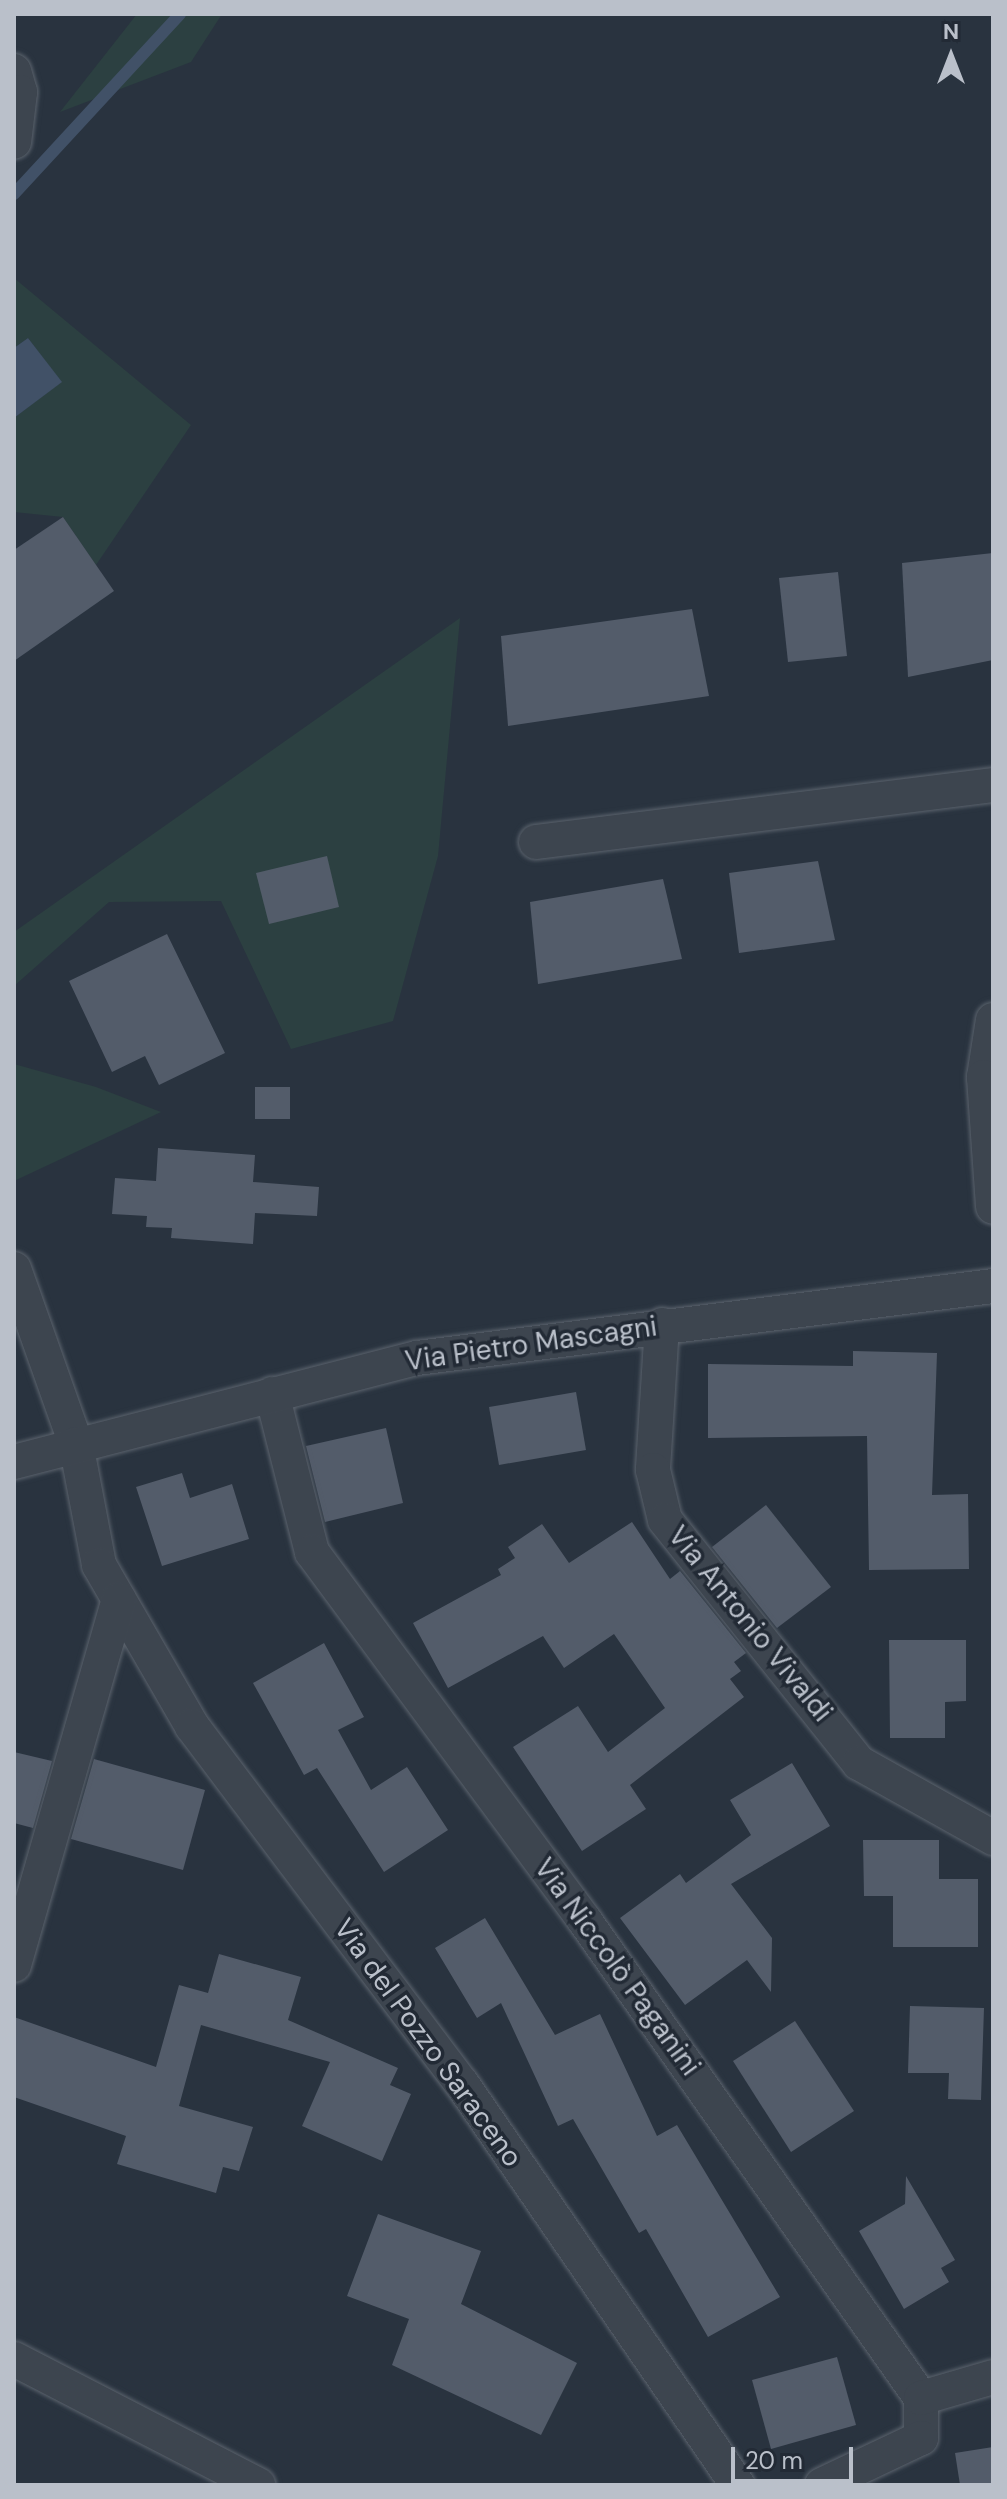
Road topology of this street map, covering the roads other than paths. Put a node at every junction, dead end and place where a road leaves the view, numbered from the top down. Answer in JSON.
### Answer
{"nodes":[{"id":1,"x":14,"y":71,"type":"edge"},
{"id":2,"x":14,"y":142,"type":"edge"},
{"id":3,"x":993,"y":785,"type":"edge"},
{"id":4,"x":536,"y":842,"type":"dead end"},
{"id":5,"x":993,"y":1020,"type":"edge"},
{"id":6,"x":993,"y":1207,"type":"edge"},
{"id":7,"x":14,"y":1269,"type":"edge"},
{"id":8,"x":993,"y":1286,"type":"edge"},
{"id":9,"x":662,"y":1325,"type":"junction"},
{"id":10,"x":272,"y":1394,"type":"junction"},
{"id":11,"x":76,"y":1444,"type":"junction"},
{"id":12,"x":14,"y":1462,"type":"edge"},
{"id":13,"x":119,"y":1600,"type":"junction"},
{"id":14,"x":993,"y":1838,"type":"edge"},
{"id":15,"x":14,"y":1965,"type":"edge"},
{"id":16,"x":14,"y":2359,"type":"edge"},
{"id":17,"x":993,"y":2377,"type":"edge"},
{"id":18,"x":921,"y":2398,"type":"junction"},
{"id":19,"x":258,"y":2485,"type":"edge"},
{"id":20,"x":738,"y":2485,"type":"edge"},
{"id":21,"x":822,"y":2485,"type":"edge"}],
"edges":[{"from":1,"to":2,"type":"street"},
{"from":3,"to":4,"type":"street"},
{"from":5,"to":6,"type":"street"},
{"from":7,"to":11,"type":"street","name":"Via del Pozzo Saraceno"},
{"from":8,"to":9,"type":"street","name":"Via Pietro Mascagni"},
{"from":9,"to":10,"type":"street","name":"Via Pietro Mascagni"},
{"from":9,"to":14,"type":"street","name":"Via Antonio Vivaldi"},
{"from":10,"to":11,"type":"street","name":"Via Pietro Mascagni"},
{"from":10,"to":18,"type":"street","name":"Via Niccolò Paganini"},
{"from":11,"to":12,"type":"street","name":"Via Pietro Mascagni"},
{"from":11,"to":13,"type":"street","name":"Via del Pozzo Saraceno"},
{"from":13,"to":15,"type":"street"},
{"from":13,"to":20,"type":"street","name":"Via del Pozzo Saraceno"},
{"from":16,"to":19,"type":"street"},
{"from":17,"to":18,"type":"street"},
{"from":18,"to":21,"type":"street"}]}
